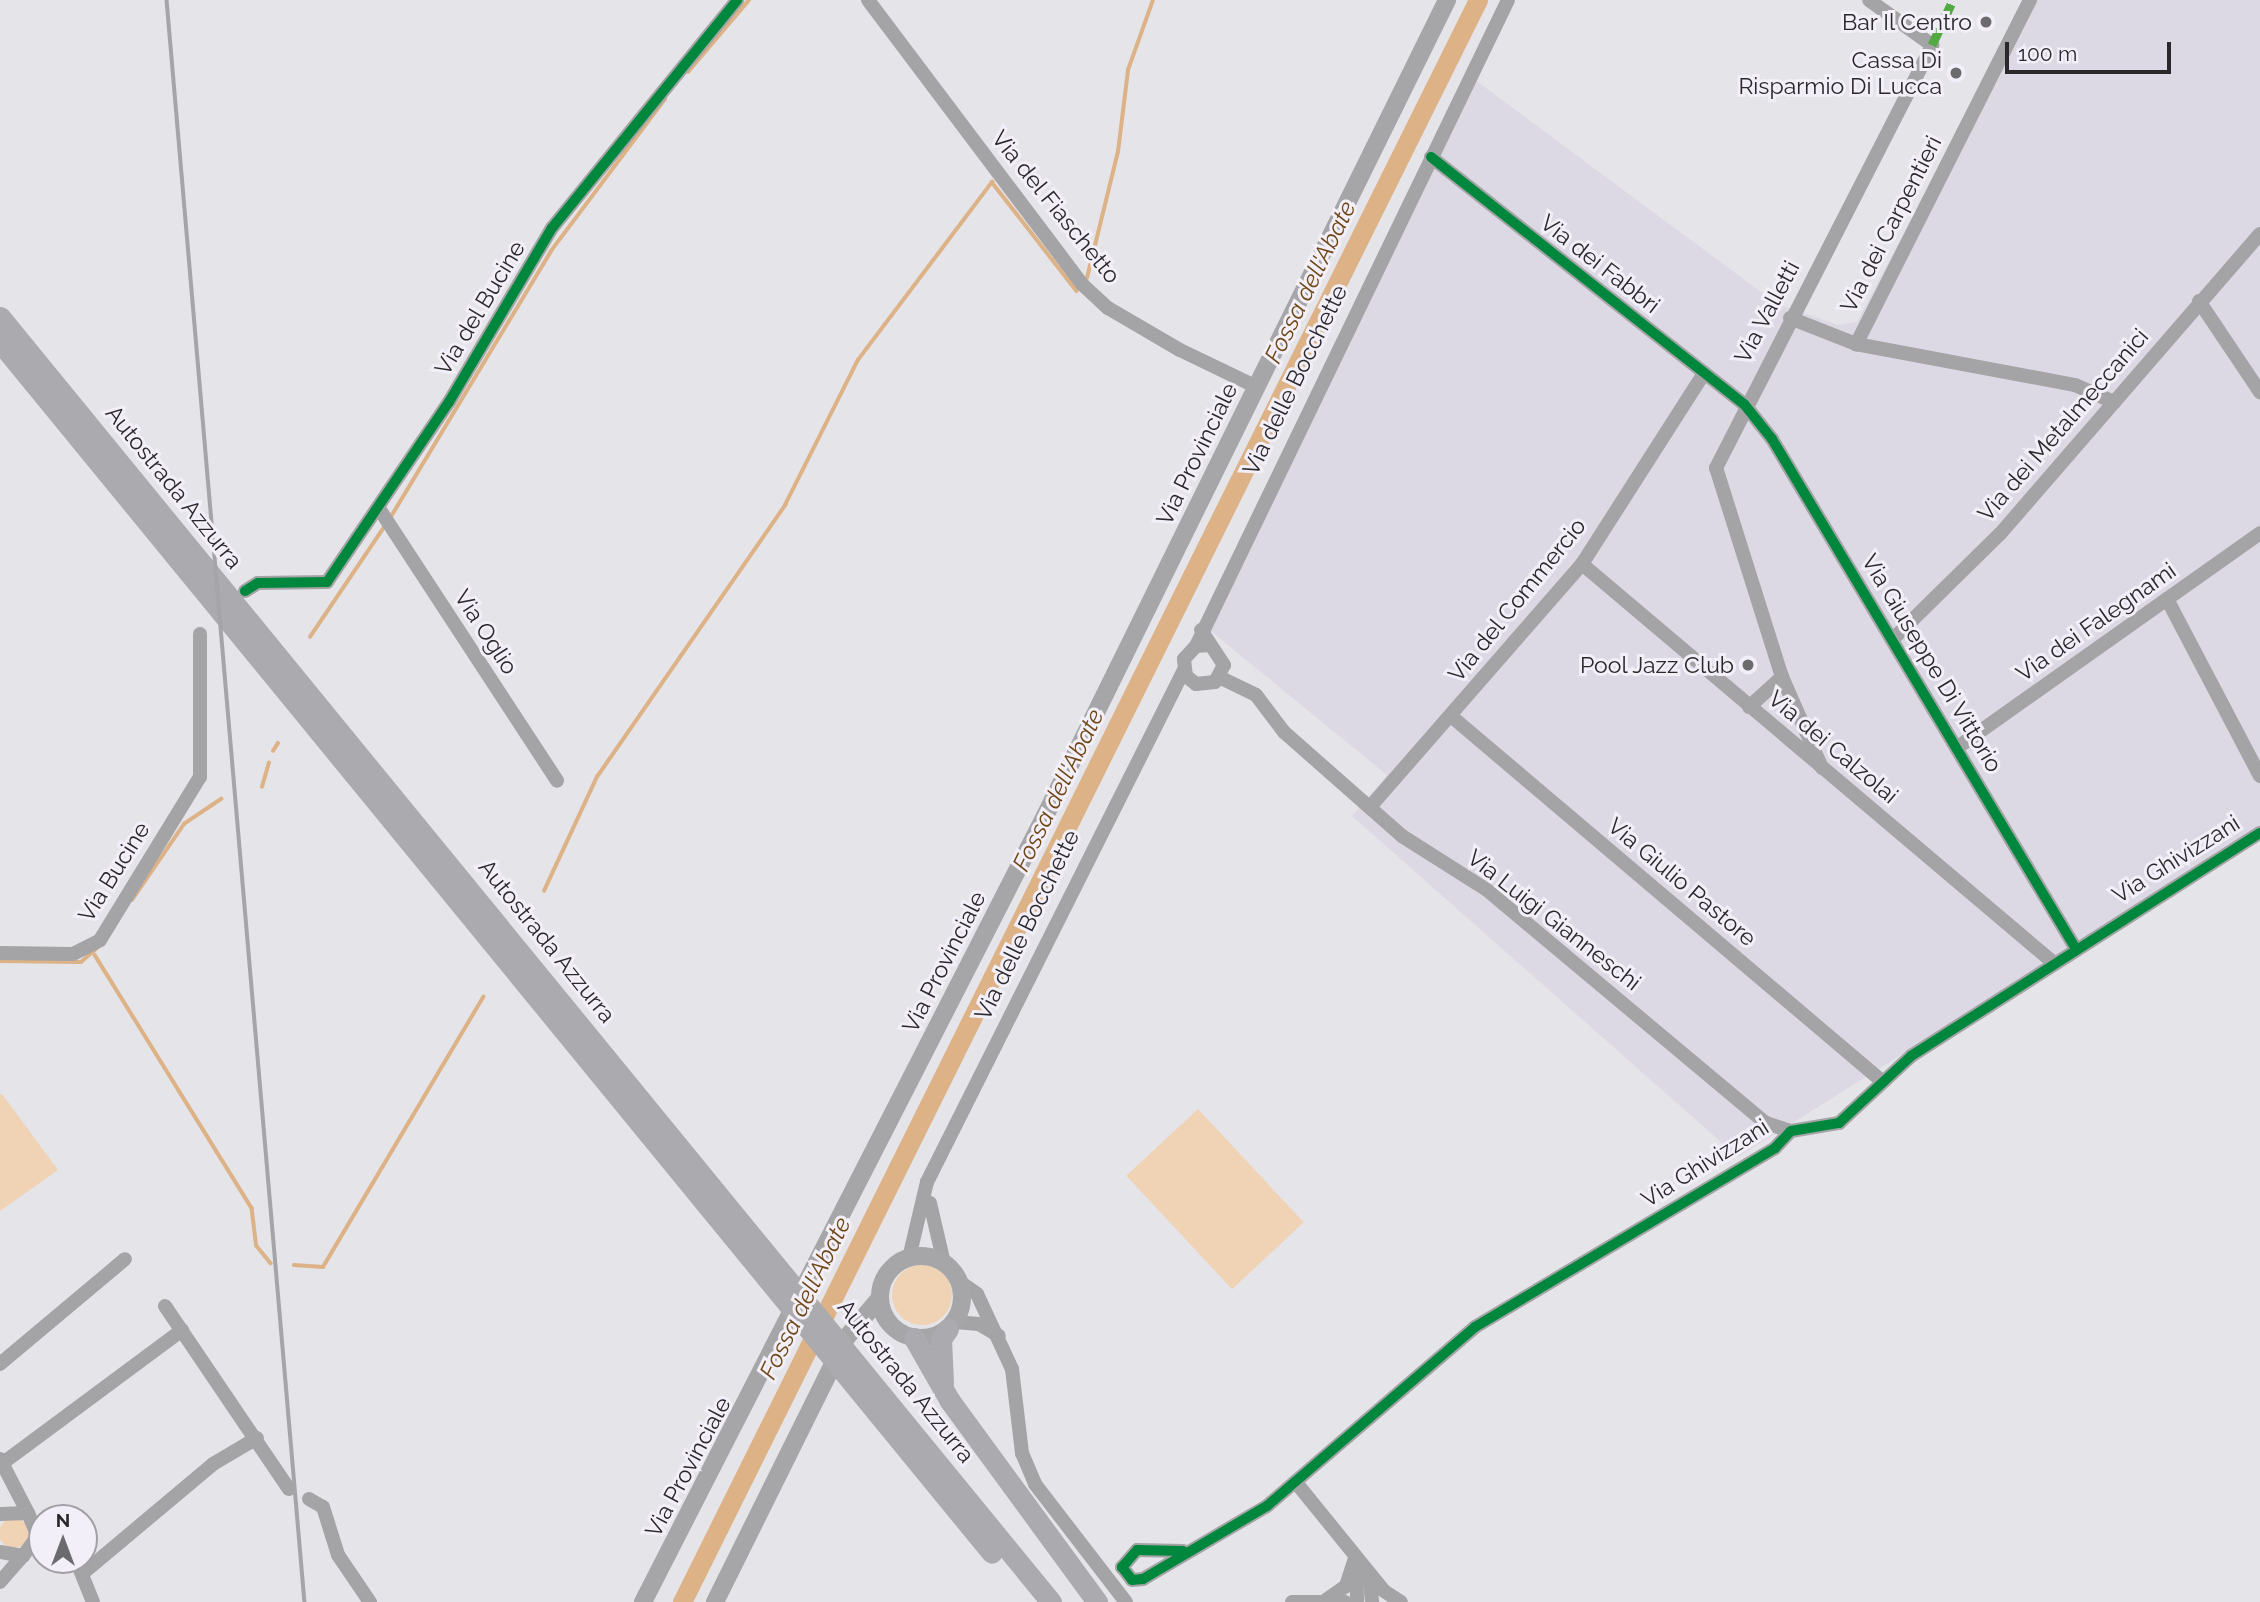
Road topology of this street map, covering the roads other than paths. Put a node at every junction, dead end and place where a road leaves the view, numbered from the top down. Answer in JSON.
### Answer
{"nodes":[{"id":1,"x":737,"y":0,"type":"edge"},
{"id":2,"x":867,"y":0,"type":"edge"},
{"id":3,"x":1447,"y":0,"type":"edge"},
{"id":4,"x":1508,"y":0,"type":"edge"},
{"id":5,"x":1869,"y":0,"type":"edge"},
{"id":6,"x":2030,"y":0,"type":"edge"},
{"id":7,"x":1431,"y":157,"type":"junction"},
{"id":8,"x":2260,"y":234,"type":"edge"},
{"id":9,"x":2199,"y":301,"type":"junction"},
{"id":10,"x":0,"y":317,"type":"edge"},
{"id":11,"x":1790,"y":318,"type":"junction"},
{"id":12,"x":0,"y":342,"type":"edge"},
{"id":13,"x":1856,"y":344,"type":"junction"},
{"id":14,"x":1704,"y":373,"type":"junction"},
{"id":15,"x":1257,"y":387,"type":"junction"},
{"id":16,"x":2260,"y":392,"type":"edge"},
{"id":17,"x":2114,"y":402,"type":"junction"},
{"id":18,"x":1744,"y":404,"type":"junction"},
{"id":19,"x":380,"y":512,"type":"junction"},
{"id":20,"x":2258,"y":541,"type":"edge"},
{"id":21,"x":176,"y":543,"type":"junction"},
{"id":22,"x":1582,"y":564,"type":"junction"},
{"id":23,"x":245,"y":591,"type":"dead end"},
{"id":24,"x":2167,"y":599,"type":"junction"},
{"id":25,"x":200,"y":634,"type":"dead end"},
{"id":26,"x":1893,"y":639,"type":"junction"},
{"id":27,"x":1203,"y":645,"type":"junction"},
{"id":28,"x":1226,"y":674,"type":"junction"},
{"id":29,"x":1187,"y":675,"type":"junction"},
{"id":30,"x":1782,"y":677,"type":"junction"},
{"id":31,"x":1749,"y":707,"type":"junction"},
{"id":32,"x":1451,"y":716,"type":"junction"},
{"id":33,"x":1958,"y":747,"type":"junction"},
{"id":34,"x":1822,"y":768,"type":"junction"},
{"id":35,"x":2260,"y":776,"type":"edge"},
{"id":36,"x":556,"y":781,"type":"dead end"},
{"id":37,"x":1370,"y":807,"type":"junction"},
{"id":38,"x":2260,"y":833,"type":"edge"},
{"id":39,"x":2076,"y":948,"type":"junction"},
{"id":40,"x":0,"y":953,"type":"edge"},
{"id":41,"x":2055,"y":964,"type":"junction"},
{"id":42,"x":1883,"y":1082,"type":"junction"},
{"id":43,"x":1791,"y":1131,"type":"junction"},
{"id":44,"x":927,"y":1182,"type":"junction"},
{"id":45,"x":909,"y":1258,"type":"junction"},
{"id":46,"x":125,"y":1259,"type":"dead end"},
{"id":47,"x":944,"y":1263,"type":"junction"},
{"id":48,"x":780,"y":1280,"type":"junction"},
{"id":49,"x":960,"y":1282,"type":"junction"},
{"id":50,"x":880,"y":1298,"type":"junction"},
{"id":51,"x":165,"y":1306,"type":"dead end"},
{"id":52,"x":951,"y":1326,"type":"junction"},
{"id":53,"x":182,"y":1329,"type":"junction"},
{"id":54,"x":894,"y":1329,"type":"junction"},
{"id":55,"x":1000,"y":1337,"type":"junction"},
{"id":56,"x":846,"y":1338,"type":"junction"},
{"id":57,"x":915,"y":1338,"type":"junction"},
{"id":58,"x":0,"y":1364,"type":"edge"},
{"id":59,"x":856,"y":1373,"type":"junction"},
{"id":60,"x":950,"y":1401,"type":"junction"},
{"id":61,"x":257,"y":1438,"type":"junction"},
{"id":62,"x":1,"y":1461,"type":"edge"},
{"id":63,"x":1298,"y":1485,"type":"junction"},
{"id":64,"x":289,"y":1489,"type":"dead end"},
{"id":65,"x":309,"y":1499,"type":"dead end"},
{"id":66,"x":28,"y":1509,"type":"edge"},
{"id":67,"x":0,"y":1514,"type":"edge"},
{"id":68,"x":28,"y":1520,"type":"edge"},
{"id":69,"x":98,"y":1549,"type":"edge"},
{"id":70,"x":1183,"y":1551,"type":"dead end"},
{"id":71,"x":0,"y":1552,"type":"edge"},
{"id":72,"x":28,"y":1554,"type":"edge"},
{"id":73,"x":28,"y":1557,"type":"edge"},
{"id":74,"x":1357,"y":1559,"type":"junction"},
{"id":75,"x":80,"y":1574,"type":"edge"},
{"id":76,"x":0,"y":1581,"type":"edge"},
{"id":77,"x":1097,"y":1598,"type":"edge"},
{"id":78,"x":714,"y":1599,"type":"edge"},
{"id":79,"x":1326,"y":1600,"type":"junction"},
{"id":80,"x":93,"y":1602,"type":"edge"},
{"id":81,"x":370,"y":1602,"type":"edge"},
{"id":82,"x":643,"y":1602,"type":"edge"},
{"id":83,"x":1032,"y":1602,"type":"edge"},
{"id":84,"x":1051,"y":1602,"type":"edge"},
{"id":85,"x":1126,"y":1602,"type":"edge"},
{"id":86,"x":1292,"y":1602,"type":"edge"},
{"id":87,"x":1345,"y":1602,"type":"edge"},
{"id":88,"x":1357,"y":1602,"type":"edge"},
{"id":89,"x":1372,"y":1602,"type":"edge"},
{"id":90,"x":1401,"y":1602,"type":"edge"}],
"edges":[{"from":1,"to":19,"type":"street","name":"Via del Bucine"},
{"from":2,"to":15,"type":"street","name":"Via del Fiaschetto"},
{"from":3,"to":15,"type":"main road","name":"Via Provinciale"},
{"from":4,"to":7,"type":"street","name":"Via delle Bocchette"},
{"from":5,"to":11,"type":"street","name":"Via Valletti"},
{"from":6,"to":13,"type":"street","name":"Via dei Carpentieri"},
{"from":7,"to":14,"type":"street","name":"Via dei Fabbri"},
{"from":7,"to":27,"type":"street","name":"Via delle Bocchette"},
{"from":8,"to":9,"type":"street","name":"Via dei Metalmeccanici"},
{"from":9,"to":16,"type":"street"},
{"from":9,"to":17,"type":"street","name":"Via dei Metalmeccanici"},
{"from":10,"to":21,"type":"highway","name":"Autostrada Azzurra"},
{"from":11,"to":13,"type":"street"},
{"from":11,"to":18,"type":"street","name":"Via Valletti"},
{"from":12,"to":21,"type":"highway","name":"Autostrada Azzurra"},
{"from":13,"to":17,"type":"street","name":"Via dei Carpentieri"},
{"from":14,"to":18,"type":"street","name":"Via dei Fabbri"},
{"from":14,"to":22,"type":"street","name":"Via del Commercio"},
{"from":15,"to":82,"type":"main road","name":"Via Provinciale"},
{"from":17,"to":26,"type":"street","name":"Via dei Metalmeccanici"},
{"from":18,"to":26,"type":"street","name":"Via Giuseppe Di Vittorio"},
{"from":18,"to":30,"type":"street","name":"Via Valletti"},
{"from":19,"to":23,"type":"street","name":"Via del Bucine"},
{"from":19,"to":36,"type":"street","name":"Via Oglio"},
{"from":20,"to":24,"type":"street","name":"Via dei Falegnami"},
{"from":21,"to":48,"type":"highway","name":"Autostrada Azzurra"},
{"from":21,"to":48,"type":"highway","name":"Autostrada Azzurra"},
{"from":22,"to":31,"type":"street","name":"Via dei Calzolai"},
{"from":22,"to":32,"type":"street","name":"Via del Commercio"},
{"from":24,"to":33,"type":"street","name":"Via dei Falegnami"},
{"from":24,"to":35,"type":"street"},
{"from":25,"to":40,"type":"street","name":"Via Bucine"},
{"from":26,"to":33,"type":"street","name":"Via Giuseppe Di Vittorio"},
{"from":27,"to":28,"type":"street"},
{"from":27,"to":29,"type":"street","name":"Via delle Bocchette"},
{"from":28,"to":29,"type":"street"},
{"from":28,"to":37,"type":"street","name":"Via Luigi Gianneschi"},
{"from":29,"to":44,"type":"street","name":"Via delle Bocchette"},
{"from":30,"to":31,"type":"street"},
{"from":30,"to":34,"type":"street","name":"Via Valletti"},
{"from":31,"to":34,"type":"street","name":"Via dei Calzolai"},
{"from":32,"to":37,"type":"street","name":"Via del Commercio"},
{"from":32,"to":42,"type":"street","name":"Via Giulio Pastore"},
{"from":33,"to":39,"type":"street","name":"Via Giuseppe Di Vittorio"},
{"from":34,"to":41,"type":"street","name":"Via dei Calzolai"},
{"from":37,"to":43,"type":"street","name":"Via Luigi Gianneschi"},
{"from":38,"to":39,"type":"street","name":"Via Ghivizzani"},
{"from":39,"to":41,"type":"street","name":"Via Ghivizzani"},
{"from":41,"to":42,"type":"street","name":"Via Ghivizzani"},
{"from":42,"to":43,"type":"street","name":"Via Ghivizzani"},
{"from":43,"to":63,"type":"street","name":"Via Ghivizzani"},
{"from":44,"to":45,"type":"street","name":"Via delle Bocchette"},
{"from":44,"to":47,"type":"street"},
{"from":45,"to":47,"type":"main road"},
{"from":45,"to":50,"type":"main road"},
{"from":46,"to":58,"type":"street"},
{"from":47,"to":49,"type":"main road"},
{"from":48,"to":59,"type":"highway","name":"Autostrada Azzurra"},
{"from":49,"to":52,"type":"main road"},
{"from":49,"to":55,"type":"street"},
{"from":50,"to":54,"type":"main road"},
{"from":50,"to":56,"type":"main road"},
{"from":51,"to":53,"type":"street"},
{"from":52,"to":55,"type":"street"},
{"from":52,"to":57,"type":"main road"},
{"from":52,"to":60,"type":"highway"},
{"from":53,"to":61,"type":"street"},
{"from":53,"to":62,"type":"street"},
{"from":54,"to":56,"type":"main road"},
{"from":54,"to":57,"type":"main road"},
{"from":55,"to":85,"type":"street"},
{"from":56,"to":78,"type":"main road"},
{"from":57,"to":60,"type":"highway"},
{"from":59,"to":83,"type":"highway","name":"Autostrada Azzurra"},
{"from":59,"to":84,"type":"highway","name":"Autostrada Azzurra"},
{"from":60,"to":77,"type":"highway"},
{"from":61,"to":64,"type":"street"},
{"from":61,"to":69,"type":"street"},
{"from":62,"to":66,"type":"street"},
{"from":63,"to":70,"type":"street","name":"Via Ghivizzani"},
{"from":63,"to":74,"type":"street"},
{"from":65,"to":81,"type":"street"},
{"from":67,"to":68,"type":"street"},
{"from":71,"to":72,"type":"street"},
{"from":73,"to":76,"type":"street"},
{"from":74,"to":79,"type":"street"},
{"from":74,"to":88,"type":"street"},
{"from":74,"to":89,"type":"street"},
{"from":74,"to":90,"type":"street"},
{"from":75,"to":80,"type":"street"},
{"from":79,"to":86,"type":"street"},
{"from":79,"to":87,"type":"street"}]}
